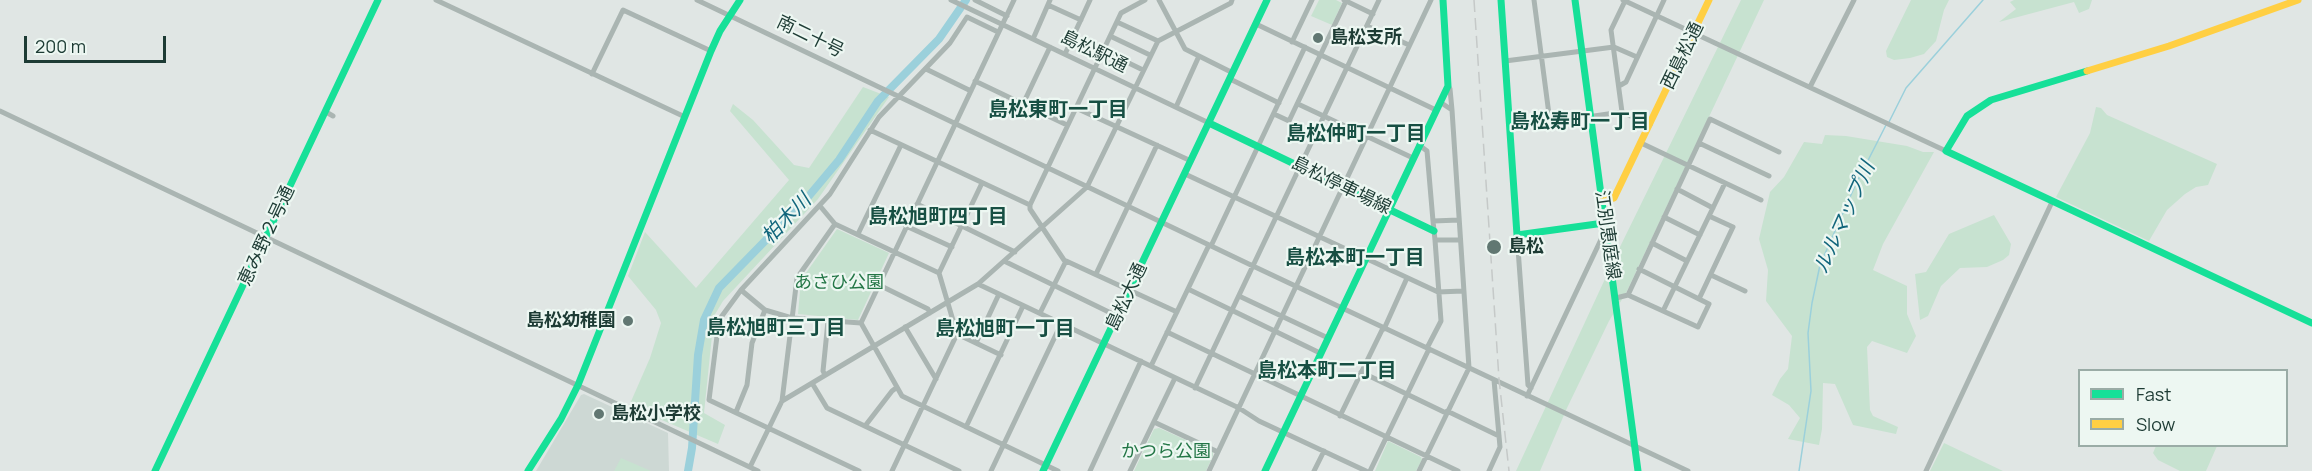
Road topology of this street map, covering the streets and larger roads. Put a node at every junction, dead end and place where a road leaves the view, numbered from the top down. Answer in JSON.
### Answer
{"nodes":[{"id":1,"x":378,"y":0,"type":"edge"},
{"id":2,"x":436,"y":0,"type":"edge"},
{"id":3,"x":697,"y":0,"type":"edge"},
{"id":4,"x":740,"y":0,"type":"edge"},
{"id":5,"x":951,"y":0,"type":"edge"},
{"id":6,"x":975,"y":0,"type":"edge"},
{"id":7,"x":1014,"y":0,"type":"edge"},
{"id":8,"x":1090,"y":0,"type":"edge"},
{"id":9,"x":1145,"y":0,"type":"edge"},
{"id":10,"x":1159,"y":0,"type":"edge"},
{"id":11,"x":1232,"y":0,"type":"edge"},
{"id":12,"x":1267,"y":0,"type":"edge"},
{"id":13,"x":1312,"y":0,"type":"edge"},
{"id":14,"x":1345,"y":0,"type":"edge"},
{"id":15,"x":1379,"y":0,"type":"edge"},
{"id":16,"x":1431,"y":0,"type":"edge"},
{"id":17,"x":1443,"y":0,"type":"edge"},
{"id":18,"x":1501,"y":0,"type":"edge"},
{"id":19,"x":1534,"y":0,"type":"edge"},
{"id":20,"x":1575,"y":0,"type":"edge"},
{"id":21,"x":1664,"y":0,"type":"edge"},
{"id":22,"x":1709,"y":0,"type":"edge"},
{"id":23,"x":1854,"y":0,"type":"edge"},
{"id":24,"x":2298,"y":0,"type":"edge"},
{"id":25,"x":1624,"y":1,"type":"edge"},
{"id":26,"x":1049,"y":3,"type":"edge"},
{"id":27,"x":1373,"y":14,"type":"junction"},
{"id":28,"x":729,"y":15,"type":"junction"},
{"id":29,"x":1007,"y":16,"type":"junction"},
{"id":30,"x":1656,"y":16,"type":"junction"},
{"id":31,"x":1082,"y":20,"type":"junction"},
{"id":32,"x":1117,"y":22,"type":"junction"},
{"id":33,"x":1256,"y":24,"type":"junction"},
{"id":34,"x":1002,"y":25,"type":"junction"},
{"id":35,"x":1368,"y":26,"type":"junction"},
{"id":36,"x":998,"y":32,"type":"junction"},
{"id":37,"x":1175,"y":32,"type":"junction"},
{"id":38,"x":1694,"y":33,"type":"junction"},
{"id":39,"x":1110,"y":36,"type":"junction"},
{"id":40,"x":1033,"y":39,"type":"junction"},
{"id":41,"x":1158,"y":41,"type":"junction"},
{"id":42,"x":1292,"y":42,"type":"junction"},
{"id":43,"x":1409,"y":45,"type":"junction"},
{"id":44,"x":1050,"y":47,"type":"junction"},
{"id":45,"x":1305,"y":47,"type":"junction"},
{"id":46,"x":1614,"y":47,"type":"junction"},
{"id":47,"x":1582,"y":50,"type":"junction"},
{"id":48,"x":711,"y":51,"type":"junction"},
{"id":49,"x":1104,"y":51,"type":"junction"},
{"id":50,"x":1065,"y":54,"type":"junction"},
{"id":51,"x":1150,"y":55,"type":"junction"},
{"id":52,"x":1320,"y":55,"type":"junction"},
{"id":53,"x":1199,"y":56,"type":"junction"},
{"id":54,"x":1542,"y":56,"type":"junction"},
{"id":55,"x":1637,"y":57,"type":"junction"},
{"id":56,"x":1505,"y":61,"type":"junction"},
{"id":57,"x":1348,"y":68,"type":"junction"},
{"id":58,"x":926,"y":69,"type":"junction"},
{"id":59,"x":1095,"y":69,"type":"junction"},
{"id":60,"x":1143,"y":69,"type":"junction"},
{"id":61,"x":592,"y":74,"type":"junction"},
{"id":62,"x":1232,"y":76,"type":"junction"},
{"id":63,"x":975,"y":81,"type":"junction"},
{"id":64,"x":1448,"y":86,"type":"junction"},
{"id":65,"x":1619,"y":86,"type":"junction"},
{"id":66,"x":1390,"y":87,"type":"junction"},
{"id":67,"x":1810,"y":87,"type":"junction"},
{"id":68,"x":1135,"y":88,"type":"junction"},
{"id":69,"x":971,"y":91,"type":"junction"},
{"id":70,"x":896,"y":95,"type":"junction"},
{"id":71,"x":1440,"y":102,"type":"junction"},
{"id":72,"x":1279,"y":103,"type":"junction"},
{"id":73,"x":1023,"y":104,"type":"junction"},
{"id":74,"x":1298,"y":104,"type":"junction"},
{"id":75,"x":1176,"y":107,"type":"junction"},
{"id":76,"x":1076,"y":108,"type":"junction"},
{"id":77,"x":1436,"y":110,"type":"junction"},
{"id":78,"x":1452,"y":110,"type":"junction"},
{"id":79,"x":0,"y":111,"type":"edge"},
{"id":80,"x":1622,"y":112,"type":"junction"},
{"id":81,"x":1274,"y":114,"type":"junction"},
{"id":82,"x":1324,"y":116,"type":"junction"},
{"id":83,"x":685,"y":117,"type":"junction"},
{"id":84,"x":1590,"y":117,"type":"junction"},
{"id":85,"x":1550,"y":122,"type":"junction"},
{"id":86,"x":1209,"y":123,"type":"junction"},
{"id":87,"x":956,"y":124,"type":"junction"},
{"id":88,"x":1067,"y":125,"type":"junction"},
{"id":89,"x":1650,"y":125,"type":"junction"},
{"id":90,"x":1116,"y":126,"type":"junction"},
{"id":91,"x":1510,"y":128,"type":"junction"},
{"id":92,"x":870,"y":130,"type":"junction"},
{"id":93,"x":1367,"y":136,"type":"junction"},
{"id":94,"x":1641,"y":143,"type":"junction"},
{"id":95,"x":1699,"y":143,"type":"junction"},
{"id":96,"x":901,"y":145,"type":"junction"},
{"id":97,"x":1157,"y":145,"type":"junction"},
{"id":98,"x":1419,"y":145,"type":"junction"},
{"id":99,"x":1259,"y":146,"type":"junction"},
{"id":100,"x":1946,"y":151,"type":"junction"},
{"id":101,"x":1779,"y":152,"type":"dead end"},
{"id":102,"x":1413,"y":158,"type":"junction"},
{"id":103,"x":937,"y":161,"type":"junction"},
{"id":104,"x":1191,"y":161,"type":"junction"},
{"id":105,"x":1688,"y":165,"type":"junction"},
{"id":106,"x":1048,"y":167,"type":"junction"},
{"id":107,"x":1301,"y":167,"type":"junction"},
{"id":108,"x":1185,"y":174,"type":"junction"},
{"id":109,"x":1769,"y":176,"type":"dead end"},
{"id":110,"x":982,"y":183,"type":"junction"},
{"id":111,"x":1725,"y":183,"type":"junction"},
{"id":112,"x":1343,"y":186,"type":"junction"},
{"id":113,"x":1087,"y":187,"type":"junction"},
{"id":114,"x":1677,"y":189,"type":"junction"},
{"id":115,"x":1233,"y":197,"type":"junction"},
{"id":116,"x":1602,"y":200,"type":"junction"},
{"id":117,"x":1761,"y":200,"type":"dead end"},
{"id":118,"x":2052,"y":202,"type":"junction"},
{"id":119,"x":917,"y":204,"type":"junction"},
{"id":120,"x":1030,"y":205,"type":"junction"},
{"id":121,"x":820,"y":206,"type":"junction"},
{"id":122,"x":1128,"y":207,"type":"junction"},
{"id":123,"x":1713,"y":208,"type":"junction"},
{"id":124,"x":1389,"y":209,"type":"junction"},
{"id":125,"x":1709,"y":216,"type":"junction"},
{"id":126,"x":1276,"y":217,"type":"junction"},
{"id":127,"x":1664,"y":217,"type":"junction"},
{"id":128,"x":1458,"y":220,"type":"junction"},
{"id":129,"x":1433,"y":221,"type":"junction"},
{"id":130,"x":1162,"y":223,"type":"junction"},
{"id":131,"x":835,"y":224,"type":"junction"},
{"id":132,"x":962,"y":225,"type":"junction"},
{"id":133,"x":906,"y":226,"type":"junction"},
{"id":134,"x":1604,"y":227,"type":"junction"},
{"id":135,"x":1042,"y":228,"type":"junction"},
{"id":136,"x":1434,"y":231,"type":"junction"},
{"id":137,"x":858,"y":234,"type":"junction"},
{"id":138,"x":1517,"y":235,"type":"junction"},
{"id":139,"x":1700,"y":235,"type":"junction"},
{"id":140,"x":1320,"y":237,"type":"junction"},
{"id":141,"x":269,"y":238,"type":"junction"},
{"id":142,"x":1435,"y":240,"type":"junction"},
{"id":143,"x":1460,"y":240,"type":"junction"},
{"id":144,"x":1652,"y":243,"type":"junction"},
{"id":145,"x":1210,"y":246,"type":"junction"},
{"id":146,"x":952,"y":247,"type":"junction"},
{"id":147,"x":894,"y":252,"type":"junction"},
{"id":148,"x":1015,"y":252,"type":"junction"},
{"id":149,"x":1365,"y":259,"type":"junction"},
{"id":150,"x":1004,"y":261,"type":"junction"},
{"id":151,"x":1066,"y":261,"type":"junction"},
{"id":152,"x":1687,"y":261,"type":"junction"},
{"id":153,"x":1253,"y":267,"type":"junction"},
{"id":154,"x":1639,"y":270,"type":"junction"},
{"id":155,"x":939,"y":273,"type":"junction"},
{"id":156,"x":1096,"y":274,"type":"junction"},
{"id":157,"x":1711,"y":274,"type":"junction"},
{"id":158,"x":1407,"y":278,"type":"junction"},
{"id":159,"x":978,"y":284,"type":"junction"},
{"id":160,"x":879,"y":285,"type":"junction"},
{"id":161,"x":1053,"y":285,"type":"junction"},
{"id":162,"x":1297,"y":286,"type":"junction"},
{"id":163,"x":1674,"y":286,"type":"junction"},
{"id":164,"x":1188,"y":289,"type":"junction"},
{"id":165,"x":741,"y":290,"type":"junction"},
{"id":166,"x":1130,"y":291,"type":"junction"},
{"id":167,"x":1463,"y":291,"type":"junction"},
{"id":168,"x":1745,"y":291,"type":"dead end"},
{"id":169,"x":1438,"y":292,"type":"junction"},
{"id":170,"x":999,"y":294,"type":"junction"},
{"id":171,"x":1628,"y":295,"type":"junction"},
{"id":172,"x":1239,"y":296,"type":"junction"},
{"id":173,"x":1616,"y":298,"type":"junction"},
{"id":174,"x":1699,"y":299,"type":"junction"},
{"id":175,"x":948,"y":302,"type":"junction"},
{"id":176,"x":1023,"y":306,"type":"junction"},
{"id":177,"x":1342,"y":308,"type":"junction"},
{"id":178,"x":765,"y":310,"type":"junction"},
{"id":179,"x":1232,"y":310,"type":"junction"},
{"id":180,"x":1663,"y":311,"type":"junction"},
{"id":181,"x":1177,"y":312,"type":"junction"},
{"id":182,"x":930,"y":313,"type":"junction"},
{"id":183,"x":1040,"y":314,"type":"junction"},
{"id":184,"x":1117,"y":316,"type":"junction"},
{"id":185,"x":1283,"y":316,"type":"junction"},
{"id":186,"x":792,"y":318,"type":"junction"},
{"id":187,"x":828,"y":321,"type":"junction"},
{"id":188,"x":861,"y":323,"type":"junction"},
{"id":189,"x":2312,"y":323,"type":"edge"},
{"id":190,"x":1062,"y":324,"type":"junction"},
{"id":191,"x":904,"y":327,"type":"junction"},
{"id":192,"x":1383,"y":328,"type":"junction"},
{"id":193,"x":1276,"y":331,"type":"junction"},
{"id":194,"x":1167,"y":332,"type":"junction"},
{"id":195,"x":957,"y":334,"type":"junction"},
{"id":196,"x":1328,"y":338,"type":"junction"},
{"id":197,"x":976,"y":343,"type":"junction"},
{"id":198,"x":1105,"y":344,"type":"junction"},
{"id":199,"x":873,"y":346,"type":"junction"},
{"id":200,"x":1428,"y":349,"type":"junction"},
{"id":201,"x":1320,"y":353,"type":"junction"},
{"id":202,"x":1211,"y":354,"type":"junction"},
{"id":203,"x":1001,"y":355,"type":"junction"},
{"id":204,"x":1141,"y":362,"type":"junction"},
{"id":205,"x":1151,"y":366,"type":"junction"},
{"id":206,"x":1468,"y":368,"type":"junction"},
{"id":207,"x":1362,"y":372,"type":"junction"},
{"id":208,"x":825,"y":375,"type":"junction"},
{"id":209,"x":1255,"y":375,"type":"junction"},
{"id":210,"x":1174,"y":378,"type":"junction"},
{"id":211,"x":936,"y":379,"type":"junction"},
{"id":212,"x":1494,"y":380,"type":"junction"},
{"id":213,"x":812,"y":383,"type":"junction"},
{"id":214,"x":578,"y":385,"type":"junction"},
{"id":215,"x":896,"y":388,"type":"junction"},
{"id":216,"x":1195,"y":388,"type":"junction"},
{"id":217,"x":1531,"y":388,"type":"junction"},
{"id":218,"x":1407,"y":394,"type":"junction"},
{"id":219,"x":1300,"y":396,"type":"junction"},
{"id":220,"x":1527,"y":396,"type":"junction"},
{"id":221,"x":782,"y":401,"type":"junction"},
{"id":222,"x":922,"y":406,"type":"junction"},
{"id":223,"x":1239,"y":408,"type":"junction"},
{"id":224,"x":736,"y":412,"type":"junction"},
{"id":225,"x":1446,"y":412,"type":"junction"},
{"id":226,"x":1340,"y":416,"type":"junction"},
{"id":227,"x":1154,"y":422,"type":"junction"},
{"id":228,"x":865,"y":426,"type":"junction"},
{"id":229,"x":966,"y":427,"type":"junction"},
{"id":230,"x":768,"y":428,"type":"junction"},
{"id":231,"x":1283,"y":432,"type":"junction"},
{"id":232,"x":1499,"y":436,"type":"junction"},
{"id":233,"x":1386,"y":437,"type":"junction"},
{"id":234,"x":904,"y":445,"type":"junction"},
{"id":235,"x":1004,"y":445,"type":"junction"},
{"id":236,"x":1635,"y":446,"type":"junction"},
{"id":237,"x":1324,"y":451,"type":"junction"},
{"id":238,"x":1218,"y":452,"type":"junction"},
{"id":239,"x":1426,"y":456,"type":"junction"},
{"id":240,"x":750,"y":467,"type":"junction"},
{"id":241,"x":1044,"y":468,"type":"edge"},
{"id":242,"x":155,"y":471,"type":"edge"},
{"id":243,"x":528,"y":471,"type":"edge"},
{"id":244,"x":758,"y":471,"type":"edge"},
{"id":245,"x":859,"y":471,"type":"edge"},
{"id":246,"x":892,"y":471,"type":"edge"},
{"id":247,"x":959,"y":471,"type":"edge"},
{"id":248,"x":991,"y":471,"type":"edge"},
{"id":249,"x":1058,"y":471,"type":"edge"},
{"id":250,"x":1090,"y":471,"type":"edge"},
{"id":251,"x":1130,"y":471,"type":"edge"},
{"id":252,"x":1209,"y":471,"type":"edge"},
{"id":253,"x":1265,"y":471,"type":"edge"},
{"id":254,"x":1314,"y":471,"type":"edge"},
{"id":255,"x":1368,"y":471,"type":"edge"},
{"id":256,"x":1419,"y":471,"type":"edge"},
{"id":257,"x":1458,"y":471,"type":"edge"},
{"id":258,"x":1489,"y":471,"type":"edge"},
{"id":259,"x":1638,"y":471,"type":"edge"},
{"id":260,"x":1688,"y":471,"type":"edge"},
{"id":261,"x":1926,"y":471,"type":"edge"}],
"edges":[{"from":1,"to":141,"type":"street","name":"恵み野２号通"},
{"from":2,"to":61,"type":"street"},
{"from":3,"to":28,"type":"street","name":"南二十号"},
{"from":4,"to":28,"type":"street"},
{"from":5,"to":34,"type":"street","name":"島松駅通"},
{"from":6,"to":29,"type":"street"},
{"from":7,"to":29,"type":"street"},
{"from":8,"to":31,"type":"street"},
{"from":9,"to":32,"type":"street"},
{"from":10,"to":37,"type":"street"},
{"from":11,"to":37,"type":"street"},
{"from":12,"to":33,"type":"street"},
{"from":13,"to":42,"type":"street"},
{"from":14,"to":27,"type":"street"},
{"from":14,"to":52,"type":"street"},
{"from":15,"to":27,"type":"street"},
{"from":16,"to":43,"type":"street"},
{"from":17,"to":64,"type":"street"},
{"from":18,"to":56,"type":"street"},
{"from":19,"to":54,"type":"street"},
{"from":20,"to":47,"type":"street","name":"江別恵庭線"},
{"from":21,"to":30,"type":"street"},
{"from":22,"to":38,"type":"street","name":"西島松通"},
{"from":23,"to":67,"type":"street"},
{"from":24,"to":100,"type":"street"},
{"from":25,"to":30,"type":"street"},
{"from":25,"to":46,"type":"street"},
{"from":26,"to":31,"type":"street"},
{"from":26,"to":40,"type":"street"},
{"from":27,"to":35,"type":"street"},
{"from":28,"to":48,"type":"street"},
{"from":28,"to":70,"type":"street","name":"南二十号"},
{"from":29,"to":34,"type":"street"},
{"from":30,"to":38,"type":"street"},
{"from":30,"to":55,"type":"street"},
{"from":31,"to":50,"type":"street"},
{"from":32,"to":39,"type":"street"},
{"from":32,"to":41,"type":"street"},
{"from":33,"to":42,"type":"street"},
{"from":33,"to":62,"type":"street"},
{"from":34,"to":36,"type":"street"},
{"from":34,"to":40,"type":"street","name":"島松駅通"},
{"from":35,"to":43,"type":"street"},
{"from":35,"to":57,"type":"street"},
{"from":36,"to":58,"type":"street"},
{"from":36,"to":63,"type":"street"},
{"from":37,"to":41,"type":"street"},
{"from":37,"to":53,"type":"street"},
{"from":38,"to":67,"type":"street"},
{"from":38,"to":89,"type":"street","name":"西島松通"},
{"from":39,"to":49,"type":"street"},
{"from":39,"to":51,"type":"street"},
{"from":40,"to":44,"type":"street","name":"島松駅通"},
{"from":41,"to":51,"type":"street"},
{"from":42,"to":45,"type":"street"},
{"from":43,"to":66,"type":"street"},
{"from":44,"to":50,"type":"street","name":"島松駅通"},
{"from":44,"to":73,"type":"street"},
{"from":45,"to":52,"type":"street"},
{"from":45,"to":72,"type":"street"},
{"from":46,"to":47,"type":"street"},
{"from":46,"to":55,"type":"street"},
{"from":46,"to":65,"type":"street"},
{"from":47,"to":54,"type":"street"},
{"from":47,"to":84,"type":"street","name":"江別恵庭線"},
{"from":48,"to":61,"type":"street"},
{"from":48,"to":83,"type":"street"},
{"from":49,"to":59,"type":"street"},
{"from":49,"to":60,"type":"street"},
{"from":50,"to":59,"type":"street","name":"島松駅通"},
{"from":51,"to":60,"type":"street"},
{"from":52,"to":57,"type":"street"},
{"from":52,"to":74,"type":"street"},
{"from":53,"to":62,"type":"street"},
{"from":53,"to":75,"type":"street"},
{"from":54,"to":56,"type":"street"},
{"from":54,"to":85,"type":"street"},
{"from":55,"to":65,"type":"street"},
{"from":56,"to":91,"type":"street"},
{"from":57,"to":66,"type":"street"},
{"from":57,"to":82,"type":"street"},
{"from":58,"to":69,"type":"street"},
{"from":58,"to":70,"type":"street"},
{"from":59,"to":68,"type":"street","name":"島松駅通"},
{"from":59,"to":76,"type":"street"},
{"from":60,"to":68,"type":"street"},
{"from":61,"to":83,"type":"street"},
{"from":62,"to":72,"type":"street"},
{"from":62,"to":86,"type":"street"},
{"from":63,"to":69,"type":"street"},
{"from":63,"to":73,"type":"street"},
{"from":64,"to":71,"type":"street"},
{"from":64,"to":78,"type":"street"},
{"from":65,"to":80,"type":"street"},
{"from":66,"to":77,"type":"street"},
{"from":66,"to":93,"type":"street"},
{"from":67,"to":100,"type":"street"},
{"from":68,"to":75,"type":"street","name":"島松駅通"},
{"from":68,"to":90,"type":"street"},
{"from":69,"to":87,"type":"street"},
{"from":70,"to":87,"type":"street","name":"南二十号"},
{"from":70,"to":92,"type":"street"},
{"from":71,"to":77,"type":"street"},
{"from":71,"to":78,"type":"street"},
{"from":72,"to":81,"type":"street"},
{"from":73,"to":88,"type":"street"},
{"from":74,"to":81,"type":"street"},
{"from":74,"to":82,"type":"street"},
{"from":75,"to":86,"type":"street","name":"島松駅通"},
{"from":76,"to":88,"type":"street"},
{"from":76,"to":90,"type":"street"},
{"from":77,"to":98,"type":"street"},
{"from":78,"to":128,"type":"street"},
{"from":79,"to":141,"type":"street"},
{"from":80,"to":84,"type":"street"},
{"from":80,"to":89,"type":"street"},
{"from":81,"to":99,"type":"street"},
{"from":82,"to":93,"type":"street"},
{"from":82,"to":107,"type":"street"},
{"from":83,"to":214,"type":"street"},
{"from":84,"to":85,"type":"street"},
{"from":84,"to":116,"type":"street","name":"江別恵庭線"},
{"from":85,"to":91,"type":"street"},
{"from":86,"to":99,"type":"street","name":"島松停車場線"},
{"from":86,"to":104,"type":"street","name":"島松大通"},
{"from":87,"to":103,"type":"street"},
{"from":87,"to":106,"type":"street","name":"南二十号"},
{"from":88,"to":106,"type":"street"},
{"from":89,"to":94,"type":"street","name":"西島松通"},
{"from":90,"to":97,"type":"street"},
{"from":90,"to":113,"type":"street"},
{"from":91,"to":138,"type":"street"},
{"from":92,"to":96,"type":"street"},
{"from":92,"to":121,"type":"street"},
{"from":93,"to":102,"type":"street"},
{"from":93,"to":112,"type":"street"},
{"from":94,"to":105,"type":"street"},
{"from":94,"to":116,"type":"street","name":"西島松通"},
{"from":95,"to":101,"type":"street"},
{"from":95,"to":105,"type":"street"},
{"from":95,"to":109,"type":"street"},
{"from":96,"to":103,"type":"street"},
{"from":96,"to":137,"type":"street"},
{"from":97,"to":104,"type":"street"},
{"from":97,"to":122,"type":"street"},
{"from":98,"to":102,"type":"street"},
{"from":98,"to":129,"type":"street"},
{"from":99,"to":107,"type":"street","name":"島松停車場線"},
{"from":99,"to":115,"type":"street"},
{"from":100,"to":118,"type":"street"},
{"from":102,"to":124,"type":"street"},
{"from":103,"to":110,"type":"street"},
{"from":103,"to":119,"type":"street"},
{"from":104,"to":108,"type":"street","name":"島松大通"},
{"from":105,"to":111,"type":"street"},
{"from":105,"to":114,"type":"street"},
{"from":106,"to":113,"type":"street","name":"南二十号"},
{"from":106,"to":120,"type":"street"},
{"from":107,"to":112,"type":"street","name":"島松停車場線"},
{"from":107,"to":126,"type":"street"},
{"from":108,"to":115,"type":"street"},
{"from":108,"to":130,"type":"street","name":"島松大通"},
{"from":110,"to":120,"type":"street"},
{"from":110,"to":132,"type":"street"},
{"from":111,"to":117,"type":"street"},
{"from":111,"to":123,"type":"street"},
{"from":112,"to":124,"type":"street","name":"島松停車場線"},
{"from":112,"to":140,"type":"street"},
{"from":113,"to":122,"type":"street","name":"南二十号"},
{"from":113,"to":135,"type":"street"},
{"from":114,"to":123,"type":"street"},
{"from":114,"to":127,"type":"street"},
{"from":115,"to":126,"type":"street"},
{"from":115,"to":145,"type":"street"},
{"from":116,"to":134,"type":"street","name":"江別恵庭線"},
{"from":118,"to":189,"type":"street"},
{"from":118,"to":261,"type":"street"},
{"from":119,"to":132,"type":"street"},
{"from":119,"to":133,"type":"street"},
{"from":120,"to":135,"type":"street"},
{"from":121,"to":131,"type":"street"},
{"from":121,"to":165,"type":"street"},
{"from":122,"to":130,"type":"street","name":"南二十号"},
{"from":122,"to":156,"type":"street"},
{"from":123,"to":125,"type":"street"},
{"from":124,"to":136,"type":"street","name":"島松停車場線"},
{"from":124,"to":149,"type":"street"},
{"from":125,"to":139,"type":"street"},
{"from":125,"to":157,"type":"street"},
{"from":126,"to":140,"type":"street"},
{"from":126,"to":153,"type":"street"},
{"from":127,"to":139,"type":"street"},
{"from":127,"to":144,"type":"street"},
{"from":128,"to":129,"type":"street"},
{"from":128,"to":143,"type":"street"},
{"from":129,"to":136,"type":"street"},
{"from":130,"to":145,"type":"street","name":"南二十号"},
{"from":130,"to":166,"type":"street","name":"島松大通"},
{"from":131,"to":137,"type":"street"},
{"from":131,"to":186,"type":"street"},
{"from":132,"to":146,"type":"street"},
{"from":132,"to":148,"type":"street"},
{"from":133,"to":146,"type":"street"},
{"from":133,"to":147,"type":"street"},
{"from":134,"to":138,"type":"street"},
{"from":134,"to":173,"type":"street","name":"江別恵庭線"},
{"from":134,"to":217,"type":"street"},
{"from":135,"to":148,"type":"street"},
{"from":135,"to":151,"type":"street"},
{"from":136,"to":142,"type":"street"},
{"from":137,"to":147,"type":"street"},
{"from":138,"to":217,"type":"street"},
{"from":139,"to":152,"type":"street"},
{"from":140,"to":149,"type":"street"},
{"from":140,"to":162,"type":"street"},
{"from":141,"to":214,"type":"street"},
{"from":141,"to":242,"type":"street","name":"恵み野２号通"},
{"from":142,"to":143,"type":"street"},
{"from":142,"to":169,"type":"street"},
{"from":143,"to":167,"type":"street"},
{"from":144,"to":152,"type":"street"},
{"from":144,"to":154,"type":"street"},
{"from":145,"to":153,"type":"street","name":"南二十号"},
{"from":145,"to":164,"type":"street"},
{"from":146,"to":155,"type":"street"},
{"from":147,"to":155,"type":"street"},
{"from":147,"to":160,"type":"street"},
{"from":148,"to":150,"type":"street"},
{"from":149,"to":158,"type":"street"},
{"from":149,"to":177,"type":"street"},
{"from":150,"to":159,"type":"street"},
{"from":150,"to":161,"type":"street"},
{"from":151,"to":156,"type":"street"},
{"from":151,"to":161,"type":"street"},
{"from":152,"to":163,"type":"street"},
{"from":153,"to":162,"type":"street","name":"南二十号"},
{"from":153,"to":172,"type":"street"},
{"from":154,"to":163,"type":"street"},
{"from":154,"to":171,"type":"street"},
{"from":155,"to":175,"type":"street"},
{"from":156,"to":166,"type":"street"},
{"from":157,"to":168,"type":"street"},
{"from":157,"to":174,"type":"street"},
{"from":158,"to":169,"type":"street"},
{"from":158,"to":192,"type":"street"},
{"from":159,"to":170,"type":"street"},
{"from":159,"to":175,"type":"street"},
{"from":160,"to":182,"type":"street"},
{"from":160,"to":188,"type":"street"},
{"from":161,"to":183,"type":"street"},
{"from":161,"to":184,"type":"street"},
{"from":162,"to":177,"type":"street","name":"南二十号"},
{"from":162,"to":185,"type":"street"},
{"from":163,"to":174,"type":"street"},
{"from":163,"to":180,"type":"street"},
{"from":164,"to":179,"type":"street"},
{"from":164,"to":181,"type":"street"},
{"from":165,"to":178,"type":"street"},
{"from":165,"to":224,"type":"street"},
{"from":166,"to":181,"type":"street"},
{"from":166,"to":184,"type":"street","name":"島松大通"},
{"from":167,"to":169,"type":"street"},
{"from":167,"to":206,"type":"street"},
{"from":169,"to":200,"type":"street"},
{"from":170,"to":176,"type":"street"},
{"from":170,"to":197,"type":"street"},
{"from":171,"to":173,"type":"street"},
{"from":171,"to":180,"type":"street"},
{"from":172,"to":179,"type":"street"},
{"from":172,"to":185,"type":"street"},
{"from":173,"to":236,"type":"street","name":"江別恵庭線"},
{"from":174,"to":180,"type":"street"},
{"from":175,"to":182,"type":"street"},
{"from":175,"to":195,"type":"street"},
{"from":176,"to":183,"type":"street"},
{"from":176,"to":203,"type":"street"},
{"from":177,"to":192,"type":"street","name":"南二十号"},
{"from":177,"to":196,"type":"street"},
{"from":178,"to":186,"type":"street"},
{"from":178,"to":224,"type":"street"},
{"from":179,"to":193,"type":"street"},
{"from":179,"to":202,"type":"street"},
{"from":181,"to":194,"type":"street"},
{"from":182,"to":191,"type":"street"},
{"from":183,"to":190,"type":"street"},
{"from":184,"to":198,"type":"street","name":"島松大通"},
{"from":185,"to":193,"type":"street"},
{"from":185,"to":196,"type":"street"},
{"from":186,"to":187,"type":"street"},
{"from":186,"to":221,"type":"street"},
{"from":187,"to":188,"type":"street"},
{"from":187,"to":208,"type":"street"},
{"from":188,"to":199,"type":"street"},
{"from":190,"to":198,"type":"street"},
{"from":190,"to":235,"type":"street"},
{"from":191,"to":199,"type":"street"},
{"from":191,"to":211,"type":"street"},
{"from":192,"to":200,"type":"street","name":"南二十号"},
{"from":192,"to":207,"type":"street"},
{"from":193,"to":201,"type":"street"},
{"from":193,"to":209,"type":"street"},
{"from":194,"to":202,"type":"street"},
{"from":194,"to":205,"type":"street"},
{"from":195,"to":197,"type":"street"},
{"from":195,"to":211,"type":"street"},
{"from":196,"to":201,"type":"street"},
{"from":197,"to":203,"type":"street"},
{"from":198,"to":204,"type":"street"},
{"from":198,"to":241,"type":"street","name":"島松大通"},
{"from":199,"to":208,"type":"street"},
{"from":199,"to":215,"type":"street"},
{"from":200,"to":206,"type":"street","name":"南二十号"},
{"from":200,"to":218,"type":"street"},
{"from":201,"to":219,"type":"street"},
{"from":202,"to":209,"type":"street"},
{"from":202,"to":216,"type":"street"},
{"from":203,"to":229,"type":"street"},
{"from":204,"to":205,"type":"street"},
{"from":204,"to":250,"type":"street"},
{"from":205,"to":210,"type":"street"},
{"from":206,"to":212,"type":"street","name":"南二十号"},
{"from":206,"to":225,"type":"street"},
{"from":207,"to":218,"type":"street"},
{"from":207,"to":226,"type":"street"},
{"from":208,"to":213,"type":"street"},
{"from":209,"to":219,"type":"street"},
{"from":209,"to":223,"type":"street"},
{"from":210,"to":216,"type":"street"},
{"from":210,"to":227,"type":"street"},
{"from":211,"to":222,"type":"street"},
{"from":212,"to":220,"type":"street","name":"南二十号"},
{"from":212,"to":232,"type":"street"},
{"from":213,"to":221,"type":"street"},
{"from":213,"to":228,"type":"street"},
{"from":214,"to":240,"type":"street"},
{"from":214,"to":243,"type":"street"},
{"from":215,"to":222,"type":"street"},
{"from":215,"to":228,"type":"street"},
{"from":216,"to":223,"type":"street"},
{"from":217,"to":220,"type":"street"},
{"from":218,"to":225,"type":"street"},
{"from":218,"to":233,"type":"street"},
{"from":219,"to":226,"type":"street"},
{"from":219,"to":231,"type":"street"},
{"from":220,"to":236,"type":"street","name":"南二十号"},
{"from":221,"to":230,"type":"street"},
{"from":222,"to":229,"type":"street"},
{"from":222,"to":234,"type":"street"},
{"from":223,"to":231,"type":"street"},
{"from":223,"to":238,"type":"street"},
{"from":224,"to":230,"type":"street"},
{"from":225,"to":232,"type":"street"},
{"from":225,"to":239,"type":"street"},
{"from":226,"to":233,"type":"street"},
{"from":227,"to":238,"type":"street"},
{"from":227,"to":251,"type":"street"},
{"from":228,"to":234,"type":"street"},
{"from":229,"to":235,"type":"street"},
{"from":230,"to":240,"type":"street"},
{"from":230,"to":245,"type":"street"},
{"from":231,"to":237,"type":"street"},
{"from":231,"to":253,"type":"street"},
{"from":232,"to":258,"type":"street"},
{"from":233,"to":239,"type":"street"},
{"from":233,"to":255,"type":"street"},
{"from":234,"to":246,"type":"street"},
{"from":234,"to":247,"type":"street"},
{"from":235,"to":241,"type":"street"},
{"from":235,"to":248,"type":"street"},
{"from":236,"to":259,"type":"street","name":"江別恵庭線"},
{"from":236,"to":260,"type":"street","name":"南二十号"},
{"from":237,"to":254,"type":"street"},
{"from":237,"to":255,"type":"street"},
{"from":238,"to":252,"type":"street"},
{"from":239,"to":256,"type":"street"},
{"from":239,"to":257,"type":"street"},
{"from":240,"to":244,"type":"street"},
{"from":241,"to":249,"type":"street"}]}
